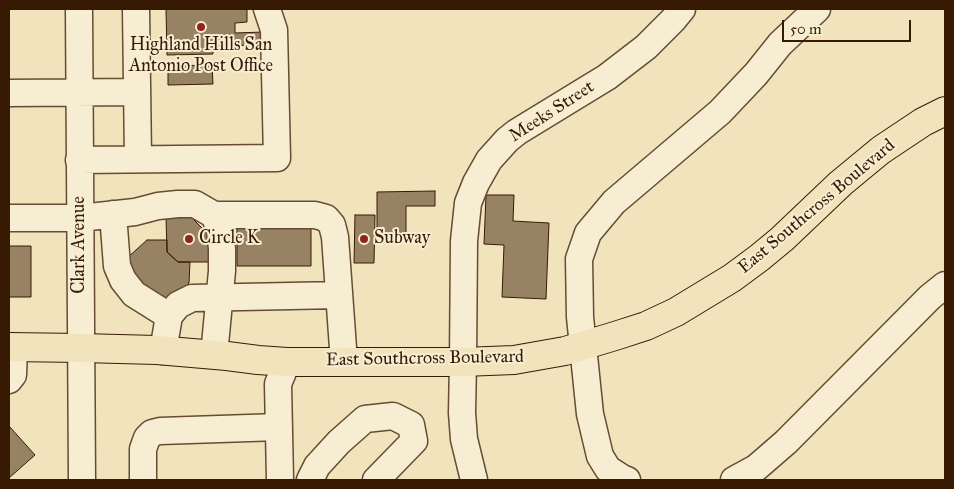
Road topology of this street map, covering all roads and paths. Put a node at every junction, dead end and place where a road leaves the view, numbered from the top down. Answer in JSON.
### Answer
{"nodes":[{"id":1,"x":79,"y":9,"type":"edge"},
{"id":2,"x":136,"y":9,"type":"edge"},
{"id":3,"x":267,"y":9,"type":"edge"},
{"id":4,"x":682,"y":9,"type":"edge"},
{"id":5,"x":818,"y":9,"type":"edge"},
{"id":6,"x":136,"y":92,"type":"junction"},
{"id":7,"x":9,"y":93,"type":"edge"},
{"id":8,"x":79,"y":93,"type":"junction"},
{"id":9,"x":945,"y":110,"type":"edge"},
{"id":10,"x":138,"y":159,"type":"junction"},
{"id":11,"x":79,"y":160,"type":"junction"},
{"id":12,"x":113,"y":214,"type":"junction"},
{"id":13,"x":214,"y":215,"type":"junction"},
{"id":14,"x":9,"y":218,"type":"edge"},
{"id":15,"x":80,"y":218,"type":"junction"},
{"id":16,"x":945,"y":285,"type":"edge"},
{"id":17,"x":339,"y":295,"type":"junction"},
{"id":18,"x":220,"y":298,"type":"junction"},
{"id":19,"x":169,"y":316,"type":"junction"},
{"id":20,"x":583,"y":346,"type":"junction"},
{"id":21,"x":11,"y":347,"type":"edge"},
{"id":22,"x":81,"y":348,"type":"junction"},
{"id":23,"x":163,"y":351,"type":"junction"},
{"id":24,"x":214,"y":355,"type":"junction"},
{"id":25,"x":287,"y":362,"type":"junction"},
{"id":26,"x":344,"y":362,"type":"junction"},
{"id":27,"x":463,"y":362,"type":"junction"},
{"id":28,"x":9,"y":380,"type":"edge"},
{"id":29,"x":279,"y":427,"type":"junction"},
{"id":30,"x":82,"y":480,"type":"edge"},
{"id":31,"x":143,"y":480,"type":"edge"},
{"id":32,"x":280,"y":480,"type":"edge"},
{"id":33,"x":310,"y":480,"type":"edge"},
{"id":34,"x":376,"y":480,"type":"edge"},
{"id":35,"x":474,"y":480,"type":"edge"},
{"id":36,"x":628,"y":480,"type":"edge"},
{"id":37,"x":734,"y":480,"type":"edge"}],
"edges":[{"from":1,"to":8,"type":"street","name":"Clark Avenue"},
{"from":2,"to":6,"type":"street"},
{"from":3,"to":10,"type":"street"},
{"from":4,"to":27,"type":"street","name":"Meeks Street"},
{"from":5,"to":20,"type":"street"},
{"from":6,"to":8,"type":"street"},
{"from":6,"to":10,"type":"street"},
{"from":7,"to":8,"type":"street"},
{"from":8,"to":11,"type":"street","name":"Clark Avenue"},
{"from":9,"to":20,"type":"main road","name":"East Southcross Boulevard"},
{"from":10,"to":11,"type":"street"},
{"from":11,"to":15,"type":"street","name":"Clark Avenue"},
{"from":12,"to":13,"type":"street"},
{"from":12,"to":15,"type":"street"},
{"from":12,"to":19,"type":"street"},
{"from":13,"to":17,"type":"street"},
{"from":13,"to":18,"type":"street"},
{"from":14,"to":15,"type":"street"},
{"from":15,"to":22,"type":"street","name":"Clark Avenue"},
{"from":16,"to":37,"type":"street"},
{"from":17,"to":18,"type":"street"},
{"from":17,"to":26,"type":"street"},
{"from":18,"to":19,"type":"street"},
{"from":18,"to":24,"type":"street"},
{"from":19,"to":23,"type":"street"},
{"from":20,"to":27,"type":"main road","name":"East Southcross Boulevard"},
{"from":20,"to":36,"type":"street"},
{"from":21,"to":22,"type":"main road","name":"East Southcross Boulevard"},
{"from":21,"to":28,"type":"street"},
{"from":22,"to":23,"type":"main road","name":"East Southcross Boulevard"},
{"from":22,"to":30,"type":"street","name":"Clark Avenue"},
{"from":23,"to":24,"type":"main road","name":"East Southcross Boulevard"},
{"from":24,"to":25,"type":"main road","name":"East Southcross Boulevard"},
{"from":25,"to":26,"type":"main road","name":"East Southcross Boulevard"},
{"from":25,"to":29,"type":"street"},
{"from":26,"to":27,"type":"main road","name":"East Southcross Boulevard"},
{"from":27,"to":35,"type":"street","name":"Meeks Street"},
{"from":29,"to":31,"type":"street"},
{"from":29,"to":32,"type":"street"},
{"from":33,"to":34,"type":"street"}]}
